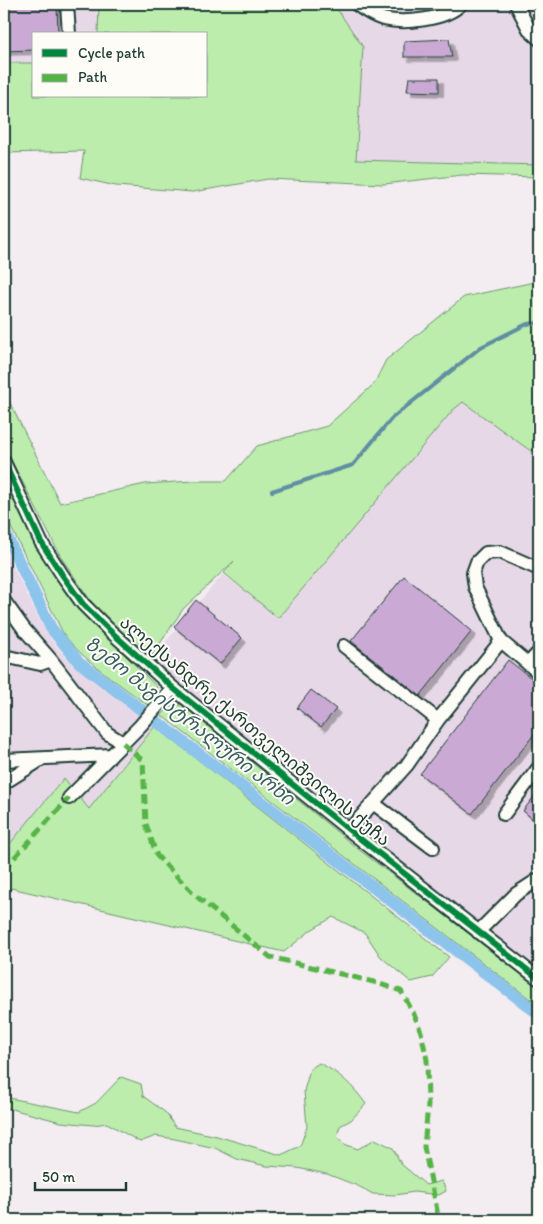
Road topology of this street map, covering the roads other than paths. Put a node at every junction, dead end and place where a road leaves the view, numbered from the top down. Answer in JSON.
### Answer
{"nodes":[{"id":1,"x":67,"y":4,"type":"edge"},
{"id":2,"x":356,"y":4,"type":"edge"},
{"id":3,"x":461,"y":4,"type":"edge"},
{"id":4,"x":516,"y":4,"type":"edge"},
{"id":5,"x":69,"y":32,"type":"edge"},
{"id":6,"x":539,"y":39,"type":"edge"},
{"id":7,"x":4,"y":462,"type":"edge"},
{"id":8,"x":539,"y":569,"type":"edge"},
{"id":9,"x":4,"y":601,"type":"edge"},
{"id":10,"x":500,"y":641,"type":"junction"},
{"id":11,"x":344,"y":646,"type":"dead end"},
{"id":12,"x":539,"y":652,"type":"edge"},
{"id":13,"x":4,"y":656,"type":"edge"},
{"id":14,"x":51,"y":660,"type":"junction"},
{"id":15,"x":528,"y":664,"type":"junction"},
{"id":16,"x":539,"y":673,"type":"edge"},
{"id":17,"x":173,"y":688,"type":"junction"},
{"id":18,"x":438,"y":720,"type":"junction"},
{"id":19,"x":123,"y":743,"type":"junction"},
{"id":20,"x":111,"y":754,"type":"junction"},
{"id":21,"x":42,"y":758,"type":"junction"},
{"id":22,"x":4,"y":760,"type":"edge"},
{"id":23,"x":539,"y":767,"type":"edge"},
{"id":24,"x":4,"y":783,"type":"edge"},
{"id":25,"x":69,"y":798,"type":"dead end"},
{"id":26,"x":373,"y":803,"type":"junction"},
{"id":27,"x":504,"y":814,"type":"dead end"},
{"id":28,"x":348,"y":830,"type":"junction"},
{"id":29,"x":433,"y":848,"type":"dead end"},
{"id":30,"x":539,"y":879,"type":"edge"},
{"id":31,"x":478,"y":932,"type":"junction"},
{"id":32,"x":539,"y":979,"type":"edge"}],
"edges":[{"from":1,"to":5,"type":"street"},
{"from":2,"to":3,"type":"street"},
{"from":4,"to":6,"type":"street"},
{"from":7,"to":17,"type":"street","name":"ალექსანდრე ქართველიშვილის ქუჩა"},
{"from":8,"to":10,"type":"street"},
{"from":9,"to":14,"type":"street"},
{"from":10,"to":15,"type":"street"},
{"from":10,"to":18,"type":"street"},
{"from":11,"to":18,"type":"street"},
{"from":12,"to":15,"type":"street"},
{"from":13,"to":14,"type":"street"},
{"from":14,"to":19,"type":"street"},
{"from":15,"to":16,"type":"street"},
{"from":17,"to":19,"type":"street"},
{"from":17,"to":28,"type":"street","name":"ალექსანდრე ქართველიშვილის ქუჩა"},
{"from":18,"to":26,"type":"street"},
{"from":19,"to":20,"type":"street"},
{"from":20,"to":21,"type":"street"},
{"from":20,"to":25,"type":"street"},
{"from":21,"to":22,"type":"street"},
{"from":21,"to":24,"type":"street"},
{"from":23,"to":27,"type":"street"},
{"from":26,"to":28,"type":"street"},
{"from":26,"to":29,"type":"street"},
{"from":28,"to":31,"type":"street","name":"ალექსანდრე ქართველიშვილის ქუჩა"},
{"from":30,"to":31,"type":"street"},
{"from":31,"to":32,"type":"street","name":"ალექსანდრე ქართველიშვილის ქუჩა"}]}
